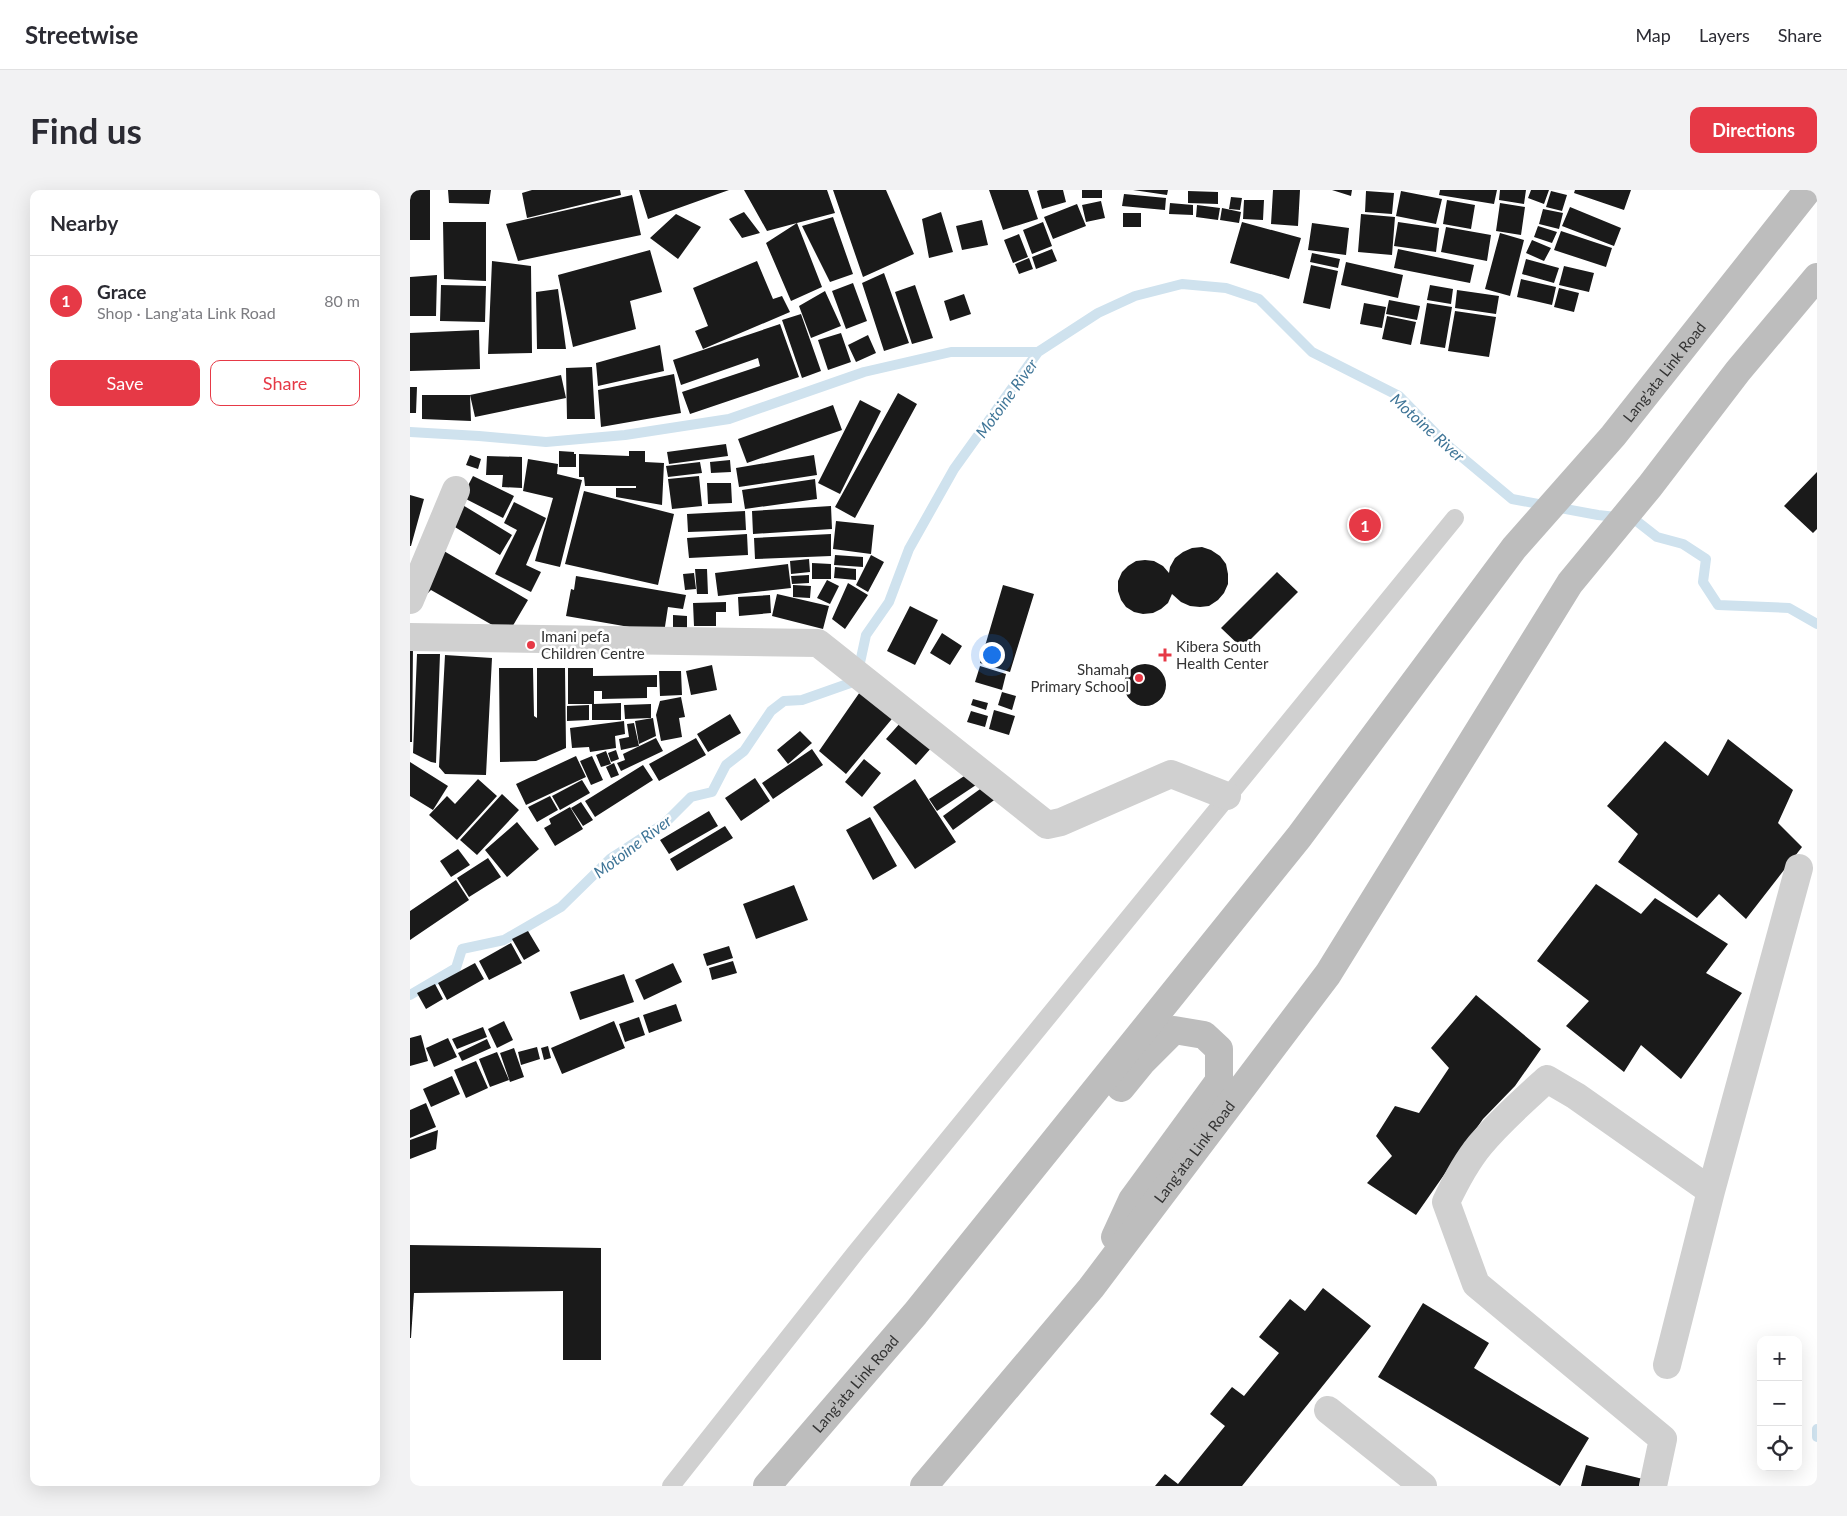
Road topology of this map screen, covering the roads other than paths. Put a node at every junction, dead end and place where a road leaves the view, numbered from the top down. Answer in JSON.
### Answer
{"nodes":[{"id":1,"x":1808,"y":190,"type":"edge"},
{"id":2,"x":1817,"y":277,"type":"edge"},
{"id":3,"x":456,"y":490,"type":"dead end"},
{"id":4,"x":1454,"y":518,"type":"dead end"},
{"id":5,"x":410,"y":600,"type":"edge"},
{"id":6,"x":410,"y":637,"type":"edge"},
{"id":7,"x":1227,"y":796,"type":"junction"},
{"id":8,"x":1799,"y":868,"type":"dead end"},
{"id":9,"x":1711,"y":1191,"type":"junction"},
{"id":10,"x":1091,"y":1288,"type":"junction"},
{"id":11,"x":915,"y":1314,"type":"junction"},
{"id":12,"x":1667,"y":1366,"type":"dead end"},
{"id":13,"x":1328,"y":1410,"type":"dead end"},
{"id":14,"x":671,"y":1486,"type":"edge"},
{"id":15,"x":767,"y":1486,"type":"edge"},
{"id":16,"x":924,"y":1486,"type":"edge"},
{"id":17,"x":1423,"y":1486,"type":"edge"},
{"id":18,"x":1653,"y":1486,"type":"edge"}],
"edges":[{"from":1,"to":11,"type":"main road","name":"Lang'ata Link Road"},
{"from":2,"to":10,"type":"main road","name":"Lang'ata Link Road"},
{"from":3,"to":5,"type":"street"},
{"from":4,"to":7,"type":"lane"},
{"from":6,"to":7,"type":"street"},
{"from":7,"to":14,"type":"lane"},
{"from":8,"to":9,"type":"street"},
{"from":9,"to":12,"type":"street"},
{"from":9,"to":18,"type":"street"},
{"from":10,"to":11,"type":"main road"},
{"from":10,"to":16,"type":"main road","name":"Lang'ata Link Road"},
{"from":11,"to":15,"type":"main road","name":"Lang'ata Link Road"},
{"from":13,"to":17,"type":"street"}]}
